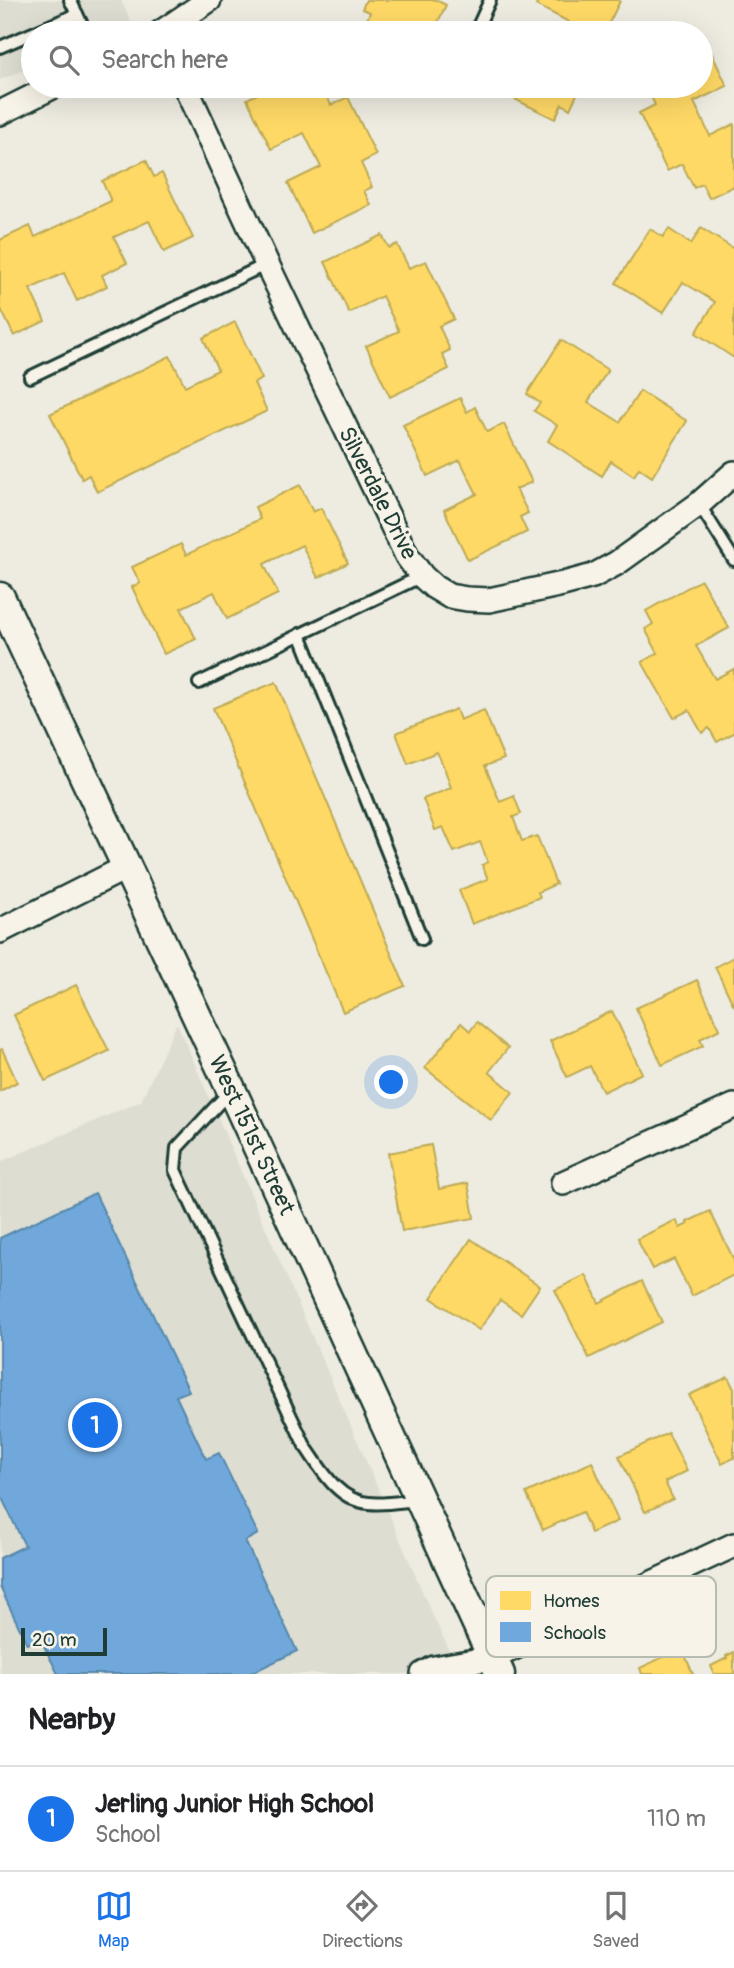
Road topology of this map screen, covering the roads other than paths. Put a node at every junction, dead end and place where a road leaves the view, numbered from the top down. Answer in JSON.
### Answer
{"nodes":[{"id":1,"x":70,"y":0,"type":"edge"},
{"id":2,"x":209,"y":0,"type":"edge"},
{"id":3,"x":490,"y":0,"type":"edge"},
{"id":4,"x":77,"y":14,"type":"junction"},
{"id":5,"x":61,"y":21,"type":"edge"},
{"id":6,"x":80,"y":21,"type":"edge"},
{"id":7,"x":178,"y":21,"type":"edge"},
{"id":8,"x":480,"y":21,"type":"edge"},
{"id":9,"x":21,"y":38,"type":"edge"},
{"id":10,"x":0,"y":47,"type":"edge"},
{"id":11,"x":30,"y":98,"type":"edge"},
{"id":12,"x":191,"y":98,"type":"edge"},
{"id":13,"x":0,"y":113,"type":"edge"},
{"id":14,"x":267,"y":264,"type":"junction"},
{"id":15,"x":30,"y":377,"type":"dead end"},
{"id":16,"x":734,"y":473,"type":"edge"},
{"id":17,"x":699,"y":504,"type":"junction"},
{"id":18,"x":734,"y":559,"type":"edge"},
{"id":19,"x":422,"y":576,"type":"junction"},
{"id":20,"x":0,"y":597,"type":"edge"},
{"id":21,"x":300,"y":634,"type":"junction"},
{"id":22,"x":200,"y":682,"type":"dead end"},
{"id":23,"x":127,"y":867,"type":"junction"},
{"id":24,"x":0,"y":931,"type":"edge"},
{"id":25,"x":422,"y":939,"type":"dead end"},
{"id":26,"x":231,"y":1089,"type":"junction"},
{"id":27,"x":734,"y":1106,"type":"edge"},
{"id":28,"x":562,"y":1182,"type":"dead end"},
{"id":29,"x":420,"y":1500,"type":"junction"},
{"id":30,"x":734,"y":1545,"type":"edge"},
{"id":31,"x":673,"y":1576,"type":"edge"},
{"id":32,"x":513,"y":1657,"type":"edge"},
{"id":33,"x":489,"y":1669,"type":"edge"},
{"id":34,"x":422,"y":1674,"type":"edge"}],
"edges":[{"from":1,"to":4,"type":"lane"},
{"from":2,"to":7,"type":"street"},
{"from":3,"to":8,"type":"lane"},
{"from":4,"to":5,"type":"lane"},
{"from":4,"to":6,"type":"lane"},
{"from":9,"to":10,"type":"lane"},
{"from":11,"to":13,"type":"street"},
{"from":12,"to":14,"type":"street","name":"Silverdale Drive"},
{"from":14,"to":15,"type":"lane"},
{"from":14,"to":19,"type":"street","name":"Silverdale Drive"},
{"from":16,"to":17,"type":"street","name":"Silverdale Drive"},
{"from":17,"to":18,"type":"lane"},
{"from":17,"to":19,"type":"street","name":"Silverdale Drive"},
{"from":19,"to":21,"type":"lane"},
{"from":20,"to":23,"type":"street","name":"West 151st Street"},
{"from":21,"to":22,"type":"lane"},
{"from":21,"to":25,"type":"lane"},
{"from":23,"to":24,"type":"street"},
{"from":23,"to":26,"type":"street","name":"West 151st Street"},
{"from":26,"to":29,"type":"street","name":"West 151st Street"},
{"from":26,"to":29,"type":"lane"},
{"from":27,"to":28,"type":"street"},
{"from":29,"to":33,"type":"street","name":"West 151st Street"},
{"from":30,"to":31,"type":"street"},
{"from":32,"to":33,"type":"street"},
{"from":33,"to":34,"type":"street"}]}
